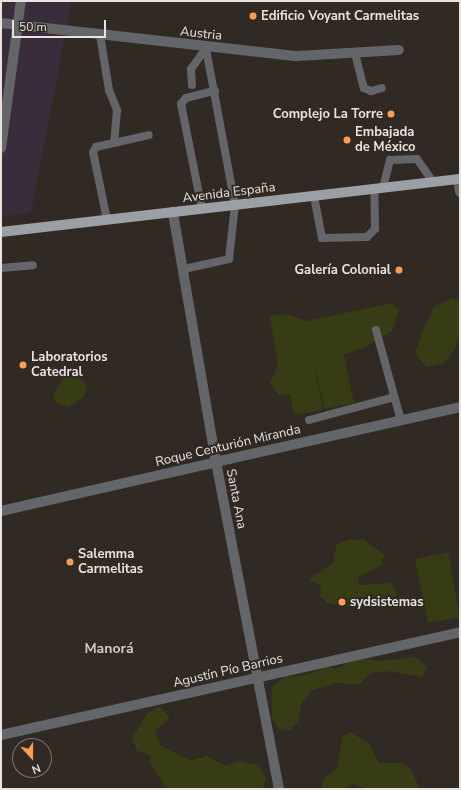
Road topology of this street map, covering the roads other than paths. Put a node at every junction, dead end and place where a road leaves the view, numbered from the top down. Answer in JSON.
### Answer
{"nodes":[{"id":1,"x":21,"y":1,"type":"edge"},
{"id":2,"x":1,"y":23,"type":"edge"},
{"id":3,"x":18,"y":25,"type":"junction"},
{"id":4,"x":100,"y":35,"type":"junction"},
{"id":5,"x":206,"y":48,"type":"junction"},
{"id":6,"x":399,"y":50,"type":"dead end"},
{"id":7,"x":355,"y":53,"type":"junction"},
{"id":8,"x":192,"y":85,"type":"dead end"},
{"id":9,"x":382,"y":88,"type":"dead end"},
{"id":10,"x":215,"y":91,"type":"junction"},
{"id":11,"x":149,"y":135,"type":"dead end"},
{"id":12,"x":114,"y":143,"type":"junction"},
{"id":13,"x":1,"y":148,"type":"edge"},
{"id":14,"x":459,"y":179,"type":"edge"},
{"id":15,"x":433,"y":182,"type":"junction"},
{"id":16,"x":378,"y":189,"type":"junction"},
{"id":17,"x":460,"y":192,"type":"edge"},
{"id":18,"x":314,"y":196,"type":"junction"},
{"id":19,"x":235,"y":205,"type":"junction"},
{"id":20,"x":202,"y":209,"type":"junction"},
{"id":21,"x":173,"y":212,"type":"junction"},
{"id":22,"x":106,"y":220,"type":"junction"},
{"id":23,"x":1,"y":232,"type":"edge"},
{"id":24,"x":33,"y":265,"type":"dead end"},
{"id":25,"x":1,"y":268,"type":"edge"},
{"id":26,"x":184,"y":269,"type":"junction"},
{"id":27,"x":376,"y":330,"type":"dead end"},
{"id":28,"x":394,"y":397,"type":"junction"},
{"id":29,"x":460,"y":407,"type":"edge"},
{"id":30,"x":309,"y":420,"type":"dead end"},
{"id":31,"x":401,"y":420,"type":"junction"},
{"id":32,"x":216,"y":462,"type":"junction"},
{"id":33,"x":1,"y":511,"type":"edge"},
{"id":34,"x":460,"y":632,"type":"edge"},
{"id":35,"x":257,"y":677,"type":"junction"},
{"id":36,"x":1,"y":735,"type":"edge"},
{"id":37,"x":279,"y":789,"type":"edge"}],
"edges":[{"from":1,"to":3,"type":"street"},
{"from":2,"to":3,"type":"street","name":"Austria"},
{"from":3,"to":4,"type":"street","name":"Austria"},
{"from":3,"to":13,"type":"street"},
{"from":4,"to":5,"type":"street","name":"Austria"},
{"from":4,"to":12,"type":"lane"},
{"from":5,"to":7,"type":"street","name":"Austria"},
{"from":5,"to":8,"type":"lane"},
{"from":5,"to":10,"type":"lane"},
{"from":6,"to":7,"type":"street","name":"Austria"},
{"from":7,"to":9,"type":"lane"},
{"from":10,"to":19,"type":"lane"},
{"from":10,"to":20,"type":"lane"},
{"from":11,"to":12,"type":"lane"},
{"from":12,"to":22,"type":"lane"},
{"from":14,"to":15,"type":"main road","name":"Avenida España"},
{"from":14,"to":17,"type":"street"},
{"from":15,"to":16,"type":"main road","name":"Avenida España"},
{"from":15,"to":16,"type":"lane"},
{"from":16,"to":18,"type":"main road","name":"Avenida España"},
{"from":16,"to":18,"type":"lane"},
{"from":18,"to":19,"type":"main road","name":"Avenida España"},
{"from":19,"to":20,"type":"main road","name":"Avenida España"},
{"from":19,"to":26,"type":"lane"},
{"from":20,"to":21,"type":"main road","name":"Avenida España"},
{"from":21,"to":22,"type":"main road","name":"Avenida España"},
{"from":21,"to":26,"type":"street","name":"Santa Ana"},
{"from":22,"to":23,"type":"main road","name":"Avenida España"},
{"from":24,"to":25,"type":"lane"},
{"from":26,"to":32,"type":"street","name":"Santa Ana"},
{"from":27,"to":28,"type":"lane"},
{"from":28,"to":30,"type":"lane"},
{"from":28,"to":31,"type":"lane"},
{"from":29,"to":31,"type":"street","name":"Roque Centurión Miranda"},
{"from":31,"to":32,"type":"street","name":"Roque Centurión Miranda"},
{"from":32,"to":33,"type":"street","name":"Roque Centurión Miranda"},
{"from":32,"to":35,"type":"street","name":"Santa Ana"},
{"from":34,"to":35,"type":"street","name":"Agustín Pío Barrios"},
{"from":35,"to":36,"type":"street","name":"Agustín Pío Barrios"},
{"from":35,"to":37,"type":"street","name":"Santa Ana"}]}
